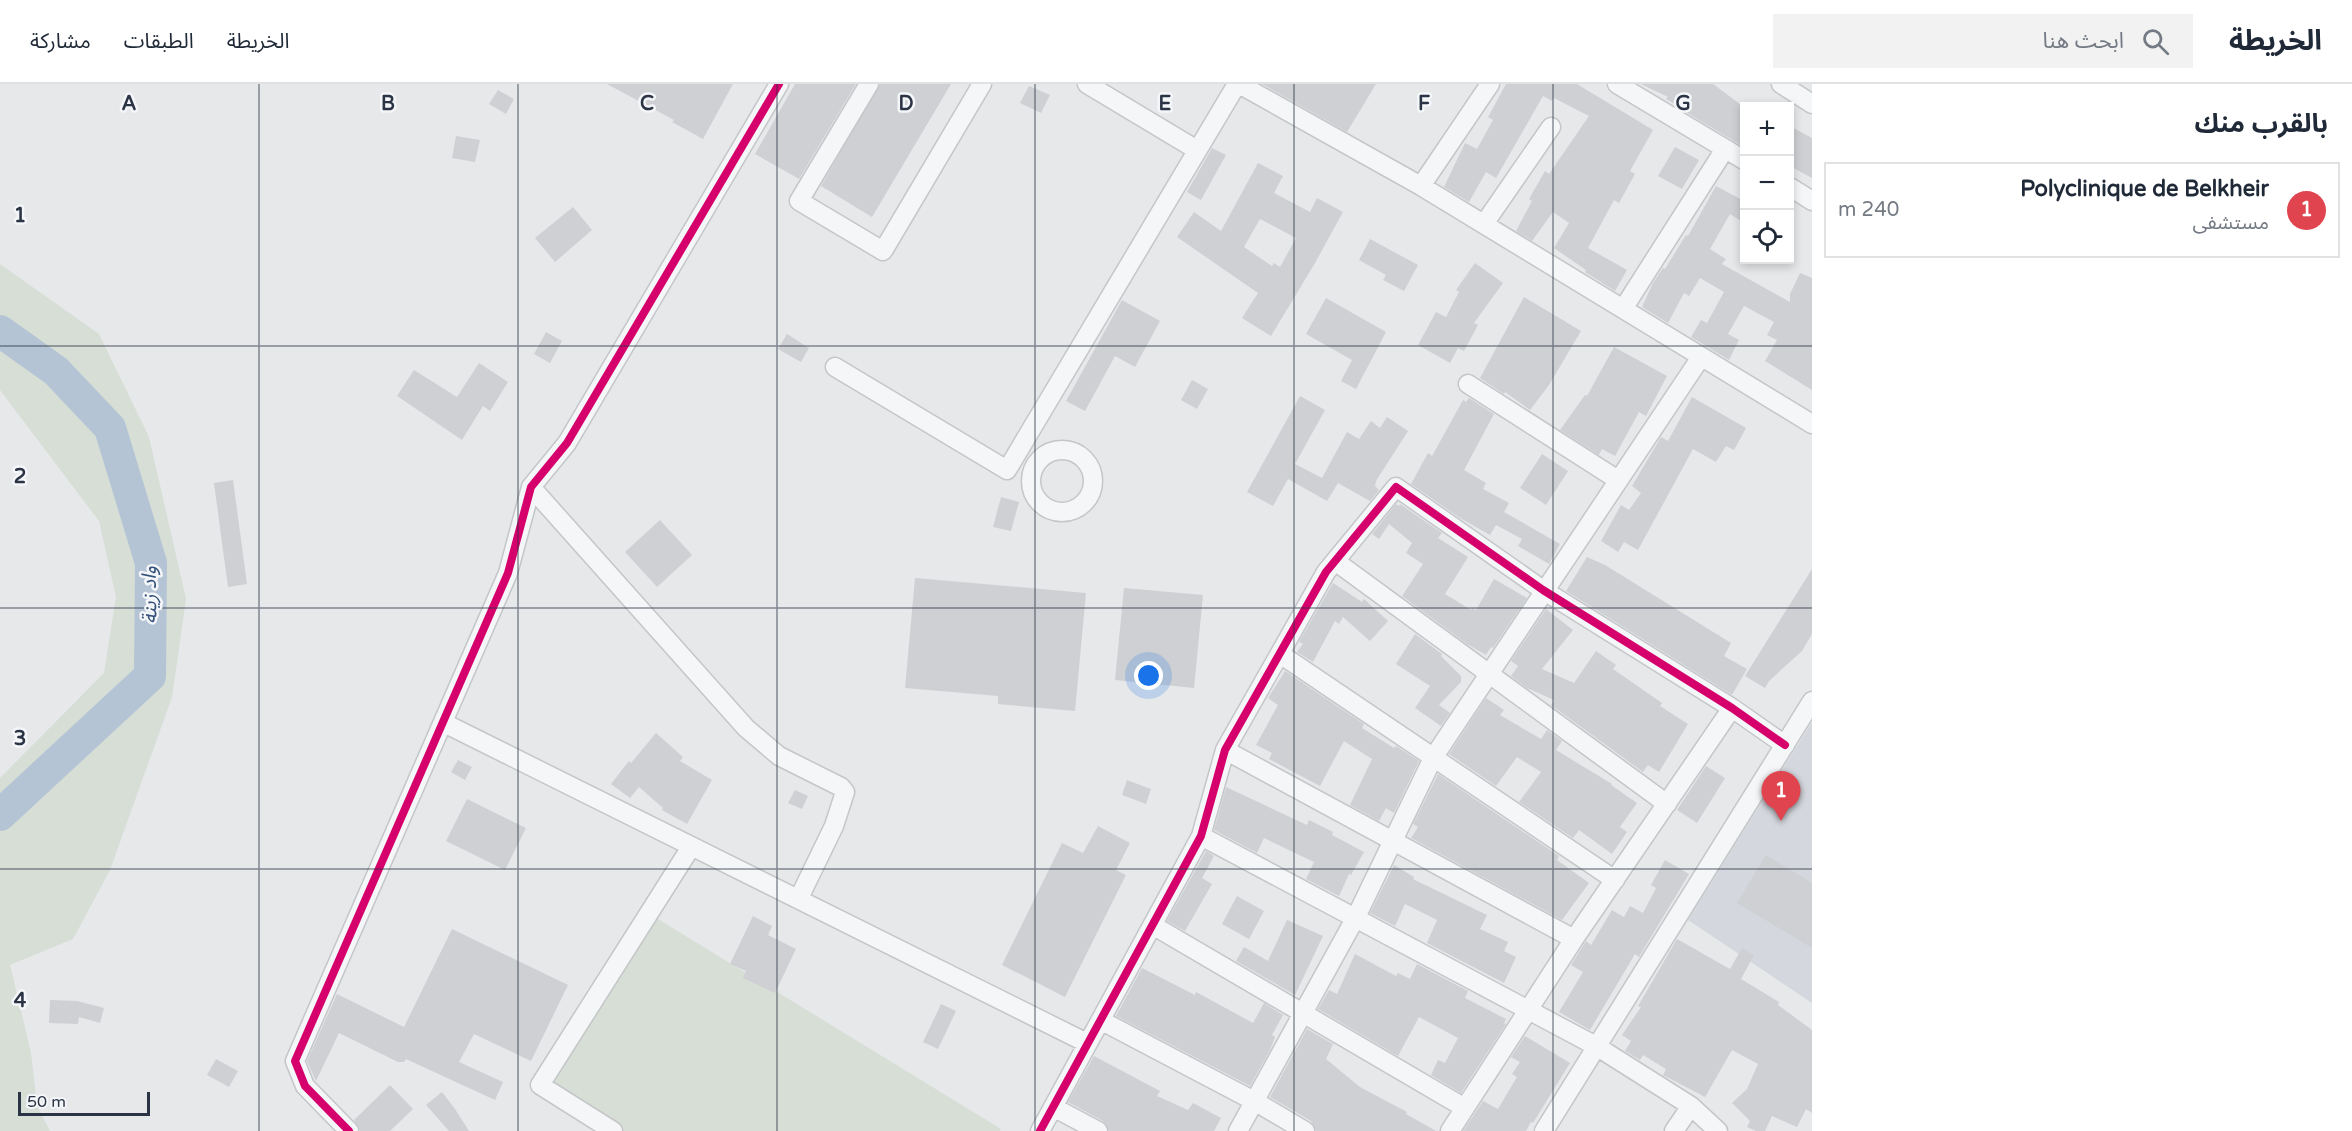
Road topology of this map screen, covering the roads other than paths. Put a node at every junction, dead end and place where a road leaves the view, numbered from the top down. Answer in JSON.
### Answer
{"nodes":[{"id":1,"x":780,"y":84,"type":"edge"},
{"id":2,"x":869,"y":84,"type":"edge"},
{"id":3,"x":982,"y":84,"type":"edge"},
{"id":4,"x":1087,"y":84,"type":"edge"},
{"id":5,"x":1238,"y":84,"type":"edge"},
{"id":6,"x":1490,"y":84,"type":"edge"},
{"id":7,"x":1617,"y":84,"type":"edge"},
{"id":8,"x":1781,"y":84,"type":"edge"},
{"id":9,"x":1812,"y":104,"type":"edge"},
{"id":10,"x":1551,"y":127,"type":"dead end"},
{"id":11,"x":1725,"y":149,"type":"junction"},
{"id":12,"x":1197,"y":150,"type":"junction"},
{"id":13,"x":1740,"y":158,"type":"edge"},
{"id":14,"x":1421,"y":186,"type":"junction"},
{"id":15,"x":1794,"y":190,"type":"edge"},
{"id":16,"x":1812,"y":201,"type":"edge"},
{"id":17,"x":1484,"y":224,"type":"junction"},
{"id":18,"x":1623,"y":309,"type":"junction"},
{"id":19,"x":1701,"y":357,"type":"junction"},
{"id":20,"x":835,"y":367,"type":"dead end"},
{"id":21,"x":1468,"y":384,"type":"dead end"},
{"id":22,"x":1812,"y":424,"type":"edge"},
{"id":23,"x":1016,"y":454,"type":"junction"},
{"id":24,"x":1034,"y":467,"type":"dead end"},
{"id":25,"x":1617,"y":480,"type":"junction"},
{"id":26,"x":531,"y":487,"type":"junction"},
{"id":27,"x":1335,"y":561,"type":"junction"},
{"id":28,"x":1543,"y":590,"type":"junction"},
{"id":29,"x":1280,"y":654,"type":"junction"},
{"id":30,"x":1488,"y":674,"type":"junction"},
{"id":31,"x":1812,"y":701,"type":"edge"},
{"id":32,"x":1732,"y":708,"type":"junction"},
{"id":33,"x":444,"y":723,"type":"junction"},
{"id":34,"x":1785,"y":745,"type":"junction"},
{"id":35,"x":1225,"y":750,"type":"junction"},
{"id":36,"x":1433,"y":758,"type":"junction"},
{"id":37,"x":1666,"y":804,"type":"junction"},
{"id":38,"x":1201,"y":837,"type":"junction"},
{"id":39,"x":1392,"y":840,"type":"junction"},
{"id":40,"x":691,"y":847,"type":"junction"},
{"id":41,"x":1615,"y":880,"type":"junction"},
{"id":42,"x":799,"y":898,"type":"junction"},
{"id":43,"x":1356,"y":917,"type":"junction"},
{"id":44,"x":1154,"y":926,"type":"junction"},
{"id":45,"x":1574,"y":939,"type":"junction"},
{"id":46,"x":1528,"y":1010,"type":"junction"},
{"id":47,"x":1303,"y":1014,"type":"junction"},
{"id":48,"x":1101,"y":1021,"type":"junction"},
{"id":49,"x":1087,"y":1043,"type":"junction"},
{"id":50,"x":1596,"y":1047,"type":"junction"},
{"id":51,"x":1256,"y":1102,"type":"junction"},
{"id":52,"x":1691,"y":1106,"type":"junction"},
{"id":53,"x":1053,"y":1107,"type":"junction"},
{"id":54,"x":1465,"y":1108,"type":"junction"},
{"id":55,"x":349,"y":1131,"type":"edge"},
{"id":56,"x":613,"y":1131,"type":"edge"},
{"id":57,"x":1040,"y":1131,"type":"edge"},
{"id":58,"x":1098,"y":1131,"type":"edge"},
{"id":59,"x":1238,"y":1131,"type":"edge"},
{"id":60,"x":1305,"y":1131,"type":"edge"},
{"id":61,"x":1450,"y":1131,"type":"edge"},
{"id":62,"x":1544,"y":1131,"type":"edge"},
{"id":63,"x":1674,"y":1131,"type":"edge"},
{"id":64,"x":1718,"y":1131,"type":"edge"}],
"edges":[{"from":1,"to":26,"type":"street"},
{"from":2,"to":3,"type":"street"},
{"from":4,"to":12,"type":"street"},
{"from":5,"to":12,"type":"street"},
{"from":5,"to":14,"type":"street"},
{"from":6,"to":14,"type":"street"},
{"from":7,"to":11,"type":"street"},
{"from":8,"to":9,"type":"street"},
{"from":10,"to":17,"type":"street"},
{"from":11,"to":13,"type":"street"},
{"from":11,"to":18,"type":"street"},
{"from":12,"to":23,"type":"street"},
{"from":14,"to":17,"type":"street"},
{"from":15,"to":16,"type":"street"},
{"from":17,"to":18,"type":"street"},
{"from":18,"to":19,"type":"street"},
{"from":19,"to":22,"type":"street"},
{"from":19,"to":25,"type":"street"},
{"from":20,"to":23,"type":"street"},
{"from":21,"to":25,"type":"street"},
{"from":23,"to":24,"type":"street"},
{"from":25,"to":28,"type":"street"},
{"from":26,"to":33,"type":"street"},
{"from":26,"to":42,"type":"street"},
{"from":27,"to":28,"type":"street"},
{"from":27,"to":29,"type":"street"},
{"from":27,"to":30,"type":"street"},
{"from":28,"to":30,"type":"street"},
{"from":28,"to":32,"type":"street"},
{"from":29,"to":35,"type":"street"},
{"from":29,"to":36,"type":"street"},
{"from":30,"to":36,"type":"street"},
{"from":30,"to":37,"type":"street"},
{"from":31,"to":34,"type":"street"},
{"from":32,"to":34,"type":"street"},
{"from":32,"to":37,"type":"street"},
{"from":33,"to":40,"type":"street"},
{"from":33,"to":55,"type":"street"},
{"from":34,"to":50,"type":"street"},
{"from":35,"to":38,"type":"street"},
{"from":35,"to":39,"type":"street"},
{"from":36,"to":39,"type":"street"},
{"from":36,"to":41,"type":"street"},
{"from":37,"to":41,"type":"street"},
{"from":38,"to":43,"type":"street"},
{"from":38,"to":44,"type":"street"},
{"from":39,"to":43,"type":"street"},
{"from":39,"to":45,"type":"street"},
{"from":40,"to":42,"type":"street"},
{"from":40,"to":56,"type":"street"},
{"from":41,"to":45,"type":"street"},
{"from":42,"to":49,"type":"street"},
{"from":43,"to":46,"type":"street"},
{"from":43,"to":47,"type":"street"},
{"from":44,"to":47,"type":"street"},
{"from":44,"to":48,"type":"street"},
{"from":45,"to":46,"type":"street"},
{"from":46,"to":50,"type":"street"},
{"from":46,"to":54,"type":"street"},
{"from":47,"to":51,"type":"street"},
{"from":47,"to":54,"type":"street"},
{"from":48,"to":49,"type":"street"},
{"from":48,"to":51,"type":"street"},
{"from":49,"to":53,"type":"street"},
{"from":50,"to":52,"type":"street"},
{"from":50,"to":62,"type":"street"},
{"from":51,"to":59,"type":"street"},
{"from":51,"to":60,"type":"street"},
{"from":52,"to":63,"type":"street"},
{"from":52,"to":64,"type":"street"},
{"from":53,"to":57,"type":"street"},
{"from":53,"to":58,"type":"street"},
{"from":54,"to":61,"type":"street"}]}
